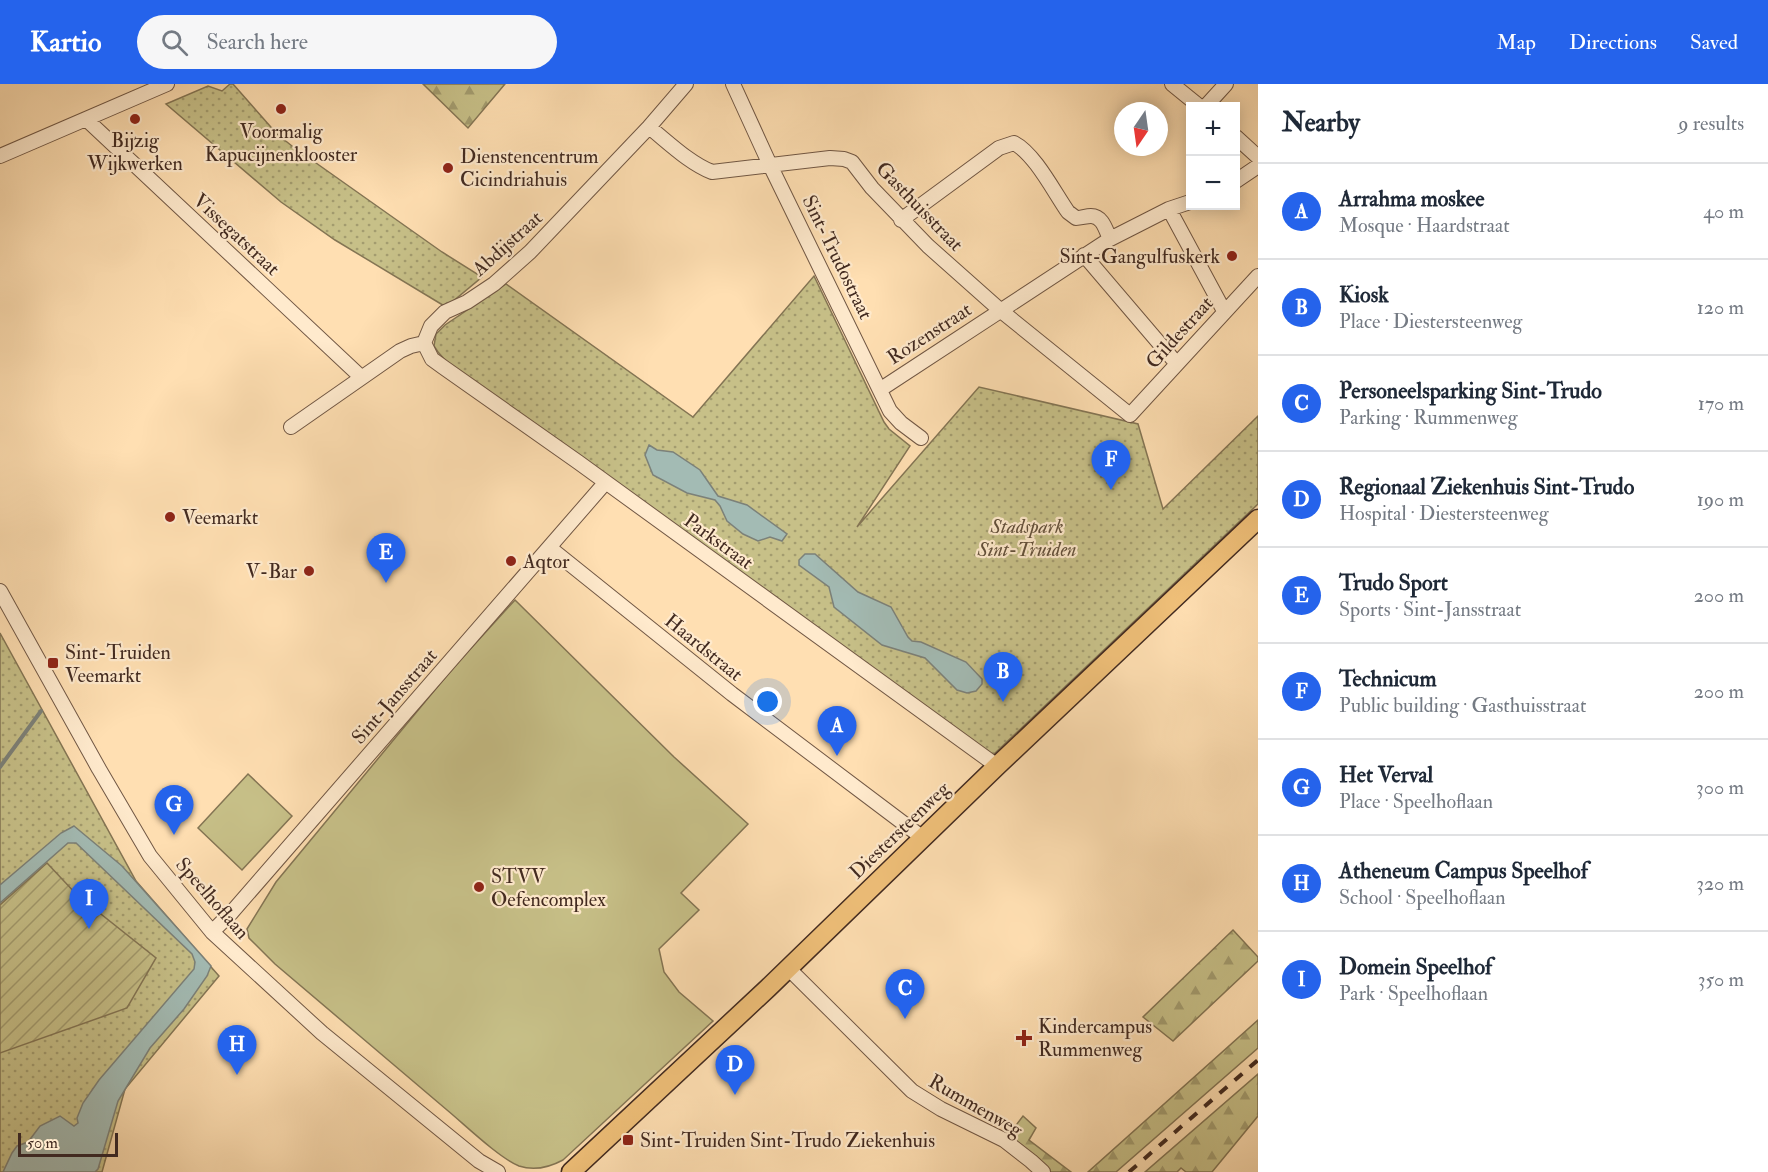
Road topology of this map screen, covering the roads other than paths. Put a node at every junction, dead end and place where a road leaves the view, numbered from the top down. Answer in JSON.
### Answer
{"nodes":[{"id":1,"x":132,"y":84,"type":"edge"},
{"id":2,"x":166,"y":84,"type":"edge"},
{"id":3,"x":686,"y":84,"type":"edge"},
{"id":4,"x":733,"y":84,"type":"edge"},
{"id":5,"x":1172,"y":84,"type":"edge"},
{"id":6,"x":1226,"y":84,"type":"edge"},
{"id":7,"x":134,"y":98,"type":"junction"},
{"id":8,"x":1194,"y":102,"type":"edge"},
{"id":9,"x":1210,"y":102,"type":"edge"},
{"id":10,"x":87,"y":120,"type":"junction"},
{"id":11,"x":649,"y":127,"type":"junction"},
{"id":12,"x":1240,"y":141,"type":"edge"},
{"id":13,"x":0,"y":156,"type":"edge"},
{"id":14,"x":1258,"y":157,"type":"edge"},
{"id":15,"x":770,"y":165,"type":"junction"},
{"id":16,"x":1258,"y":166,"type":"edge"},
{"id":17,"x":1240,"y":178,"type":"edge"},
{"id":18,"x":1186,"y":204,"type":"edge"},
{"id":19,"x":1169,"y":209,"type":"junction"},
{"id":20,"x":901,"y":220,"type":"junction"},
{"id":21,"x":1110,"y":239,"type":"junction"},
{"id":22,"x":1084,"y":255,"type":"junction"},
{"id":23,"x":1258,"y":276,"type":"edge"},
{"id":24,"x":1000,"y":310,"type":"junction"},
{"id":25,"x":1224,"y":311,"type":"junction"},
{"id":26,"x":424,"y":343,"type":"junction"},
{"id":27,"x":1177,"y":364,"type":"junction"},
{"id":28,"x":361,"y":377,"type":"junction"},
{"id":29,"x":881,"y":389,"type":"junction"},
{"id":30,"x":1130,"y":415,"type":"joint"},
{"id":31,"x":291,"y":427,"type":"dead end"},
{"id":32,"x":921,"y":438,"type":"dead end"},
{"id":33,"x":605,"y":483,"type":"junction"},
{"id":34,"x":1258,"y":519,"type":"edge"},
{"id":35,"x":550,"y":548,"type":"junction"},
{"id":36,"x":0,"y":591,"type":"edge"},
{"id":37,"x":997,"y":766,"type":"junction"},
{"id":38,"x":923,"y":838,"type":"junction"},
{"id":39,"x":212,"y":932,"type":"junction"},
{"id":40,"x":788,"y":968,"type":"junction"},
{"id":41,"x":482,"y":1167,"type":"edge"},
{"id":42,"x":498,"y":1172,"type":"edge"},
{"id":43,"x":571,"y":1172,"type":"edge"},
{"id":44,"x":1043,"y":1172,"type":"edge"}],
"edges":[{"from":1,"to":7,"type":"street"},
{"from":2,"to":7,"type":"street"},
{"from":3,"to":11,"type":"street","name":"Abdijstraat"},
{"from":4,"to":15,"type":"street","name":"Sint-Trudostraat"},
{"from":5,"to":8,"type":"street"},
{"from":6,"to":9,"type":"street"},
{"from":7,"to":10,"type":"street"},
{"from":10,"to":13,"type":"street"},
{"from":10,"to":28,"type":"street","name":"Vissegatstraat"},
{"from":11,"to":15,"type":"street","name":"Gasthuisstraat"},
{"from":11,"to":26,"type":"street","name":"Abdijstraat"},
{"from":12,"to":14,"type":"street"},
{"from":15,"to":20,"type":"street","name":"Gasthuisstraat"},
{"from":15,"to":29,"type":"street","name":"Sint-Trudostraat"},
{"from":16,"to":17,"type":"street"},
{"from":18,"to":19,"type":"street","name":"Rozenstraat"},
{"from":19,"to":21,"type":"street","name":"Rozenstraat"},
{"from":19,"to":25,"type":"street"},
{"from":20,"to":21,"type":"street"},
{"from":20,"to":24,"type":"street","name":"Gasthuisstraat"},
{"from":21,"to":22,"type":"street","name":"Rozenstraat"},
{"from":22,"to":24,"type":"street","name":"Rozenstraat"},
{"from":22,"to":27,"type":"street"},
{"from":23,"to":25,"type":"street","name":"Gildestraat"},
{"from":24,"to":29,"type":"street","name":"Rozenstraat"},
{"from":24,"to":30,"type":"street","name":"Gasthuisstraat"},
{"from":25,"to":27,"type":"street","name":"Gildestraat"},
{"from":26,"to":28,"type":"street"},
{"from":26,"to":33,"type":"street","name":"Parkstraat"},
{"from":27,"to":30,"type":"street","name":"Gildestraat"},
{"from":28,"to":31,"type":"street"},
{"from":29,"to":32,"type":"street","name":"Sint-Trudostraat"},
{"from":33,"to":35,"type":"street","name":"Sint-Jansstraat"},
{"from":33,"to":37,"type":"street","name":"Parkstraat"},
{"from":34,"to":37,"type":"main road","name":"Diestersteenweg"},
{"from":35,"to":38,"type":"street","name":"Haardstraat"},
{"from":35,"to":39,"type":"street","name":"Sint-Jansstraat"},
{"from":36,"to":39,"type":"street","name":"Speelhoflaan"},
{"from":37,"to":38,"type":"main road","name":"Diestersteenweg"},
{"from":38,"to":40,"type":"main road","name":"Diestersteenweg"},
{"from":39,"to":41,"type":"street","name":"Speelhoflaan"},
{"from":40,"to":43,"type":"main road","name":"Diestersteenweg"},
{"from":40,"to":44,"type":"street","name":"Rummenweg"},
{"from":41,"to":42,"type":"street","name":"Speelhoflaan"}]}
